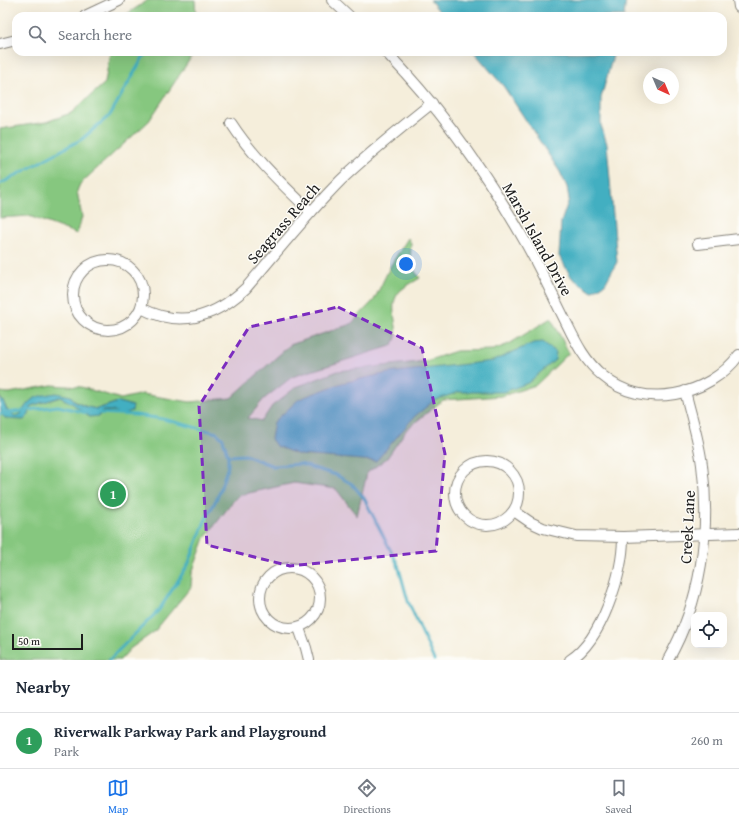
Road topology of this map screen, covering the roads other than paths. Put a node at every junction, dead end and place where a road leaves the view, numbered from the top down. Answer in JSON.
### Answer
{"nodes":[{"id":1,"x":119,"y":0,"type":"edge"},
{"id":2,"x":332,"y":0,"type":"edge"},
{"id":3,"x":738,"y":0,"type":"edge"},
{"id":4,"x":739,"y":7,"type":"edge"},
{"id":5,"x":94,"y":12,"type":"edge"},
{"id":6,"x":345,"y":12,"type":"edge"},
{"id":7,"x":12,"y":41,"type":"edge"},
{"id":8,"x":0,"y":44,"type":"edge"},
{"id":9,"x":390,"y":56,"type":"edge"},
{"id":10,"x":432,"y":103,"type":"junction"},
{"id":11,"x":231,"y":123,"type":"dead end"},
{"id":12,"x":311,"y":212,"type":"junction"},
{"id":13,"x":739,"y":239,"type":"edge"},
{"id":14,"x":698,"y":244,"type":"dead end"},
{"id":15,"x":141,"y":308,"type":"junction"},
{"id":16,"x":739,"y":355,"type":"edge"},
{"id":17,"x":685,"y":391,"type":"junction"},
{"id":18,"x":514,"y":510,"type":"junction"},
{"id":19,"x":739,"y":533,"type":"edge"},
{"id":20,"x":704,"y":534,"type":"junction"},
{"id":21,"x":624,"y":537,"type":"junction"},
{"id":22,"x":299,"y":628,"type":"junction"},
{"id":23,"x":309,"y":660,"type":"edge"},
{"id":24,"x":570,"y":660,"type":"edge"},
{"id":25,"x":668,"y":660,"type":"edge"}],
"edges":[{"from":1,"to":5,"type":"street"},
{"from":2,"to":6,"type":"street"},
{"from":3,"to":4,"type":"street"},
{"from":7,"to":8,"type":"street"},
{"from":9,"to":10,"type":"street","name":"Marsh Island Drive"},
{"from":10,"to":12,"type":"street","name":"Seagrass Reach"},
{"from":10,"to":17,"type":"street","name":"Marsh Island Drive"},
{"from":11,"to":12,"type":"street"},
{"from":12,"to":15,"type":"street","name":"Seagrass Reach"},
{"from":13,"to":14,"type":"street"},
{"from":15,"to":15,"type":"street"},
{"from":16,"to":17,"type":"street","name":"Marsh Island Drive"},
{"from":17,"to":20,"type":"street","name":"Creek Lane"},
{"from":18,"to":18,"type":"street"},
{"from":18,"to":21,"type":"street"},
{"from":19,"to":20,"type":"street"},
{"from":20,"to":21,"type":"street"},
{"from":20,"to":25,"type":"street","name":"Creek Lane"},
{"from":21,"to":24,"type":"street"},
{"from":22,"to":22,"type":"street"},
{"from":22,"to":23,"type":"street"}]}
